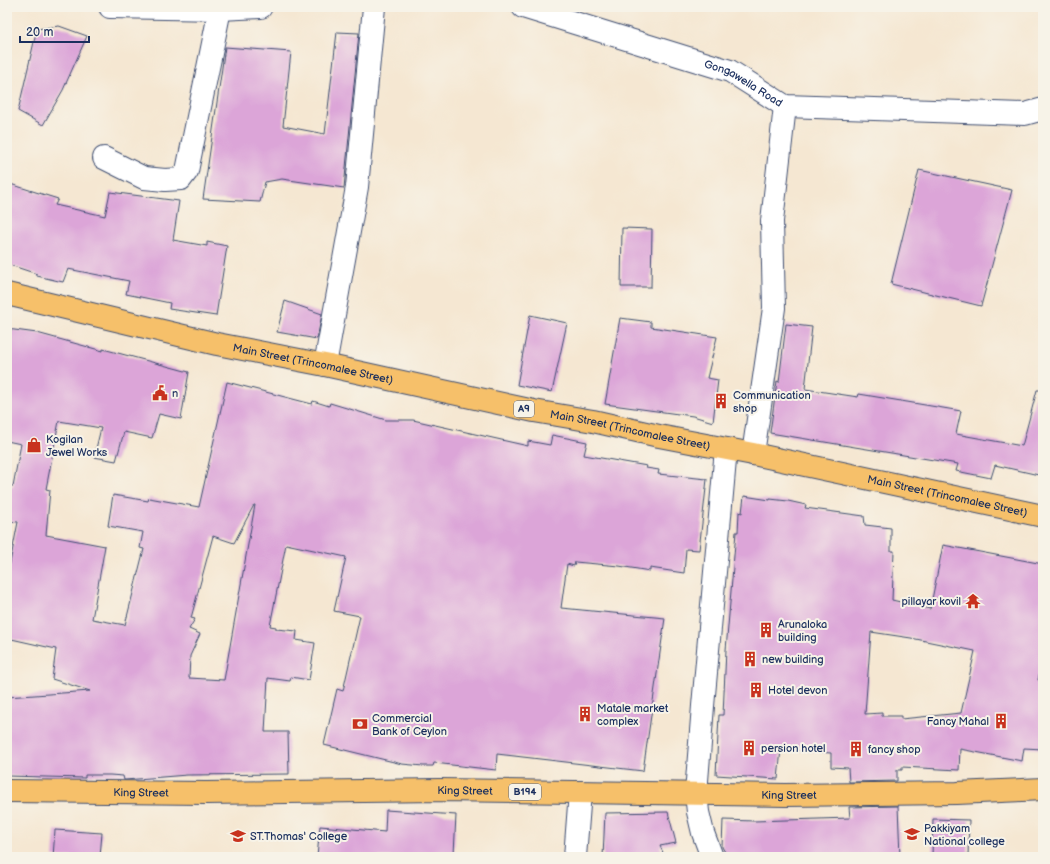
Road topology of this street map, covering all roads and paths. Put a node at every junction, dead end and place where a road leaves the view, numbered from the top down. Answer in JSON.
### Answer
{"nodes":[{"id":1,"x":110,"y":7,"type":"edge"},
{"id":2,"x":262,"y":7,"type":"edge"},
{"id":3,"x":374,"y":7,"type":"edge"},
{"id":4,"x":523,"y":7,"type":"edge"},
{"id":5,"x":220,"y":9,"type":"junction"},
{"id":6,"x":785,"y":106,"type":"junction"},
{"id":7,"x":1043,"y":109,"type":"edge"},
{"id":8,"x":104,"y":158,"type":"dead end"},
{"id":9,"x":7,"y":294,"type":"edge"},
{"id":10,"x":325,"y":365,"type":"junction"},
{"id":11,"x":726,"y":449,"type":"junction"},
{"id":12,"x":753,"y":454,"type":"junction"},
{"id":13,"x":1043,"y":516,"type":"edge"},
{"id":14,"x":1043,"y":789,"type":"edge"},
{"id":15,"x":7,"y":791,"type":"edge"},
{"id":16,"x":580,"y":792,"type":"junction"},
{"id":17,"x":696,"y":793,"type":"junction"},
{"id":18,"x":575,"y":857,"type":"edge"},
{"id":19,"x":712,"y":857,"type":"edge"}],
"edges":[{"from":1,"to":5,"type":"street"},
{"from":2,"to":5,"type":"street"},
{"from":3,"to":10,"type":"street"},
{"from":4,"to":6,"type":"street","name":"Gongawella Road"},
{"from":5,"to":8,"type":"street"},
{"from":6,"to":7,"type":"street","name":"Gongawella Road"},
{"from":6,"to":12,"type":"street"},
{"from":9,"to":10,"type":"main road","name":"Main Street (Trincomalee Street)","number":"A9"},
{"from":10,"to":11,"type":"main road","name":"Main Street (Trincomalee Street)","number":"A9"},
{"from":11,"to":12,"type":"main road","name":"Main Street (Trincomalee Street)","number":"A9"},
{"from":11,"to":17,"type":"street"},
{"from":12,"to":13,"type":"main road","name":"Main Street (Trincomalee Street)","number":"A9"},
{"from":14,"to":17,"type":"main road","name":"King Street","number":"B194"},
{"from":15,"to":16,"type":"main road","name":"King Street","number":"B194"},
{"from":16,"to":17,"type":"main road","name":"King Street","number":"B194"},
{"from":16,"to":18,"type":"street"},
{"from":17,"to":19,"type":"street"}]}
